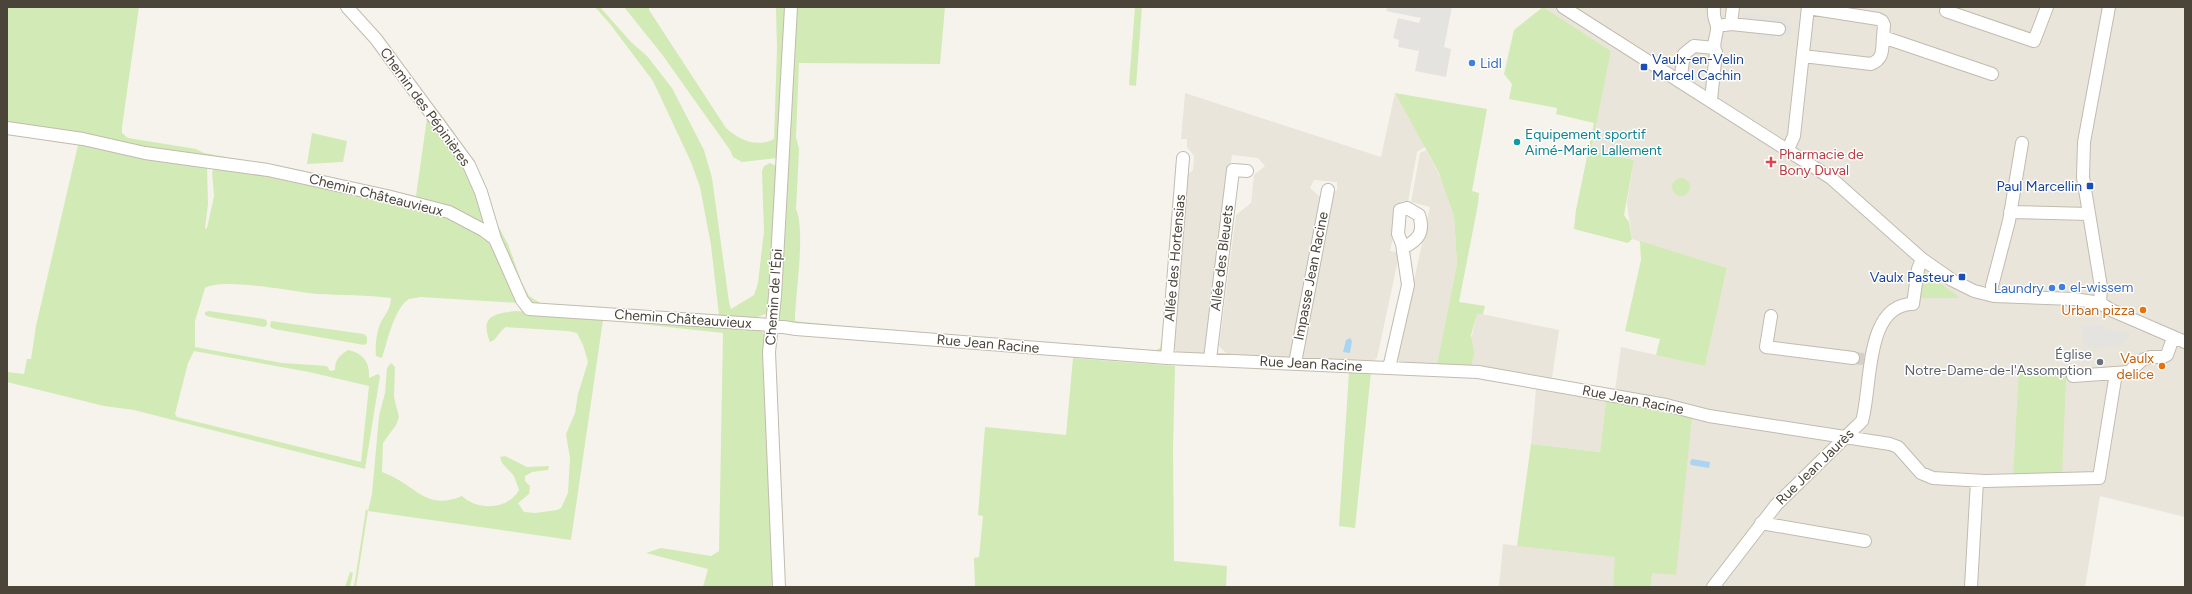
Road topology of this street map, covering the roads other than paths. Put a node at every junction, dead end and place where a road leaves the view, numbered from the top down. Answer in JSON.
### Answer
{"nodes":[{"id":1,"x":347,"y":7,"type":"edge"},
{"id":2,"x":791,"y":7,"type":"edge"},
{"id":3,"x":1563,"y":7,"type":"edge"},
{"id":4,"x":1714,"y":7,"type":"edge"},
{"id":5,"x":1733,"y":7,"type":"edge"},
{"id":6,"x":1808,"y":7,"type":"edge"},
{"id":7,"x":2047,"y":7,"type":"edge"},
{"id":8,"x":2109,"y":7,"type":"edge"},
{"id":9,"x":1574,"y":10,"type":"edge"},
{"id":10,"x":1946,"y":11,"type":"dead end"},
{"id":11,"x":1731,"y":24,"type":"junction"},
{"id":12,"x":1717,"y":26,"type":"junction"},
{"id":13,"x":1779,"y":29,"type":"dead end"},
{"id":14,"x":1883,"y":37,"type":"junction"},
{"id":15,"x":1714,"y":48,"type":"junction"},
{"id":16,"x":1803,"y":56,"type":"junction"},
{"id":17,"x":1992,"y":74,"type":"dead end"},
{"id":18,"x":1680,"y":82,"type":"junction"},
{"id":19,"x":1711,"y":100,"type":"junction"},
{"id":20,"x":7,"y":128,"type":"edge"},
{"id":21,"x":2022,"y":143,"type":"dead end"},
{"id":22,"x":1788,"y":149,"type":"junction"},
{"id":23,"x":1183,"y":158,"type":"dead end"},
{"id":24,"x":1247,"y":171,"type":"dead end"},
{"id":25,"x":1328,"y":190,"type":"dead end"},
{"id":26,"x":2010,"y":212,"type":"junction"},
{"id":27,"x":2089,"y":214,"type":"junction"},
{"id":28,"x":495,"y":239,"type":"junction"},
{"id":29,"x":1403,"y":248,"type":"dead end"},
{"id":30,"x":1922,"y":259,"type":"junction"},
{"id":31,"x":1992,"y":286,"type":"dead end"},
{"id":32,"x":2100,"y":303,"type":"junction"},
{"id":33,"x":1770,"y":316,"type":"dead end"},
{"id":34,"x":771,"y":325,"type":"junction"},
{"id":35,"x":2174,"y":338,"type":"junction"},
{"id":36,"x":2185,"y":342,"type":"edge"},
{"id":37,"x":1167,"y":358,"type":"junction"},
{"id":38,"x":1210,"y":359,"type":"junction"},
{"id":39,"x":1863,"y":359,"type":"junction"},
{"id":40,"x":1295,"y":363,"type":"junction"},
{"id":41,"x":1389,"y":368,"type":"junction"},
{"id":42,"x":2116,"y":373,"type":"junction"},
{"id":43,"x":2072,"y":376,"type":"dead end"},
{"id":44,"x":1847,"y":437,"type":"junction"},
{"id":45,"x":1977,"y":481,"type":"junction"},
{"id":46,"x":1761,"y":524,"type":"junction"},
{"id":47,"x":1865,"y":542,"type":"dead end"},
{"id":48,"x":779,"y":587,"type":"edge"},
{"id":49,"x":1713,"y":587,"type":"edge"},
{"id":50,"x":1971,"y":587,"type":"edge"}],
"edges":[{"from":1,"to":28,"type":"street","name":"Chemin des Pépinières"},
{"from":2,"to":34,"type":"street","name":"Chemin de l'Épi"},
{"from":3,"to":9,"type":"street"},
{"from":4,"to":12,"type":"street"},
{"from":5,"to":11,"type":"street"},
{"from":6,"to":14,"type":"street"},
{"from":6,"to":16,"type":"street"},
{"from":7,"to":10,"type":"street"},
{"from":8,"to":27,"type":"street"},
{"from":9,"to":18,"type":"street"},
{"from":11,"to":12,"type":"street"},
{"from":11,"to":13,"type":"street"},
{"from":12,"to":15,"type":"street"},
{"from":14,"to":16,"type":"street"},
{"from":14,"to":17,"type":"street"},
{"from":15,"to":18,"type":"street"},
{"from":15,"to":19,"type":"street"},
{"from":16,"to":22,"type":"street"},
{"from":18,"to":19,"type":"street"},
{"from":19,"to":22,"type":"street"},
{"from":20,"to":28,"type":"street","name":"Chemin Châteauvieux"},
{"from":21,"to":26,"type":"street"},
{"from":22,"to":30,"type":"street"},
{"from":23,"to":37,"type":"street","name":"Allée des Hortensias"},
{"from":24,"to":38,"type":"street","name":"Allée des Bleuets"},
{"from":25,"to":40,"type":"street","name":"Impasse Jean Racine"},
{"from":26,"to":27,"type":"street"},
{"from":26,"to":31,"type":"street"},
{"from":27,"to":32,"type":"street"},
{"from":28,"to":34,"type":"street","name":"Chemin Châteauvieux"},
{"from":29,"to":41,"type":"street"},
{"from":30,"to":32,"type":"street"},
{"from":30,"to":39,"type":"street","name":"Rue Jean Jaurès"},
{"from":32,"to":35,"type":"street"},
{"from":33,"to":39,"type":"street"},
{"from":34,"to":37,"type":"street","name":"Rue Jean Racine"},
{"from":34,"to":48,"type":"street","name":"Chemin de l'Épi"},
{"from":35,"to":36,"type":"street"},
{"from":35,"to":42,"type":"street"},
{"from":37,"to":38,"type":"street","name":"Rue Jean Racine"},
{"from":38,"to":40,"type":"street","name":"Rue Jean Racine"},
{"from":39,"to":44,"type":"street","name":"Rue Jean Jaurès"},
{"from":40,"to":41,"type":"street","name":"Rue Jean Racine"},
{"from":41,"to":44,"type":"street","name":"Rue Jean Racine"},
{"from":42,"to":43,"type":"street"},
{"from":42,"to":45,"type":"street","name":"Rue Jean Racine"},
{"from":44,"to":45,"type":"street","name":"Rue Jean Racine"},
{"from":44,"to":46,"type":"street","name":"Rue Jean Jaurès"},
{"from":45,"to":50,"type":"street"},
{"from":46,"to":47,"type":"street"},
{"from":46,"to":49,"type":"street","name":"Rue Jean Jaurès"}]}
